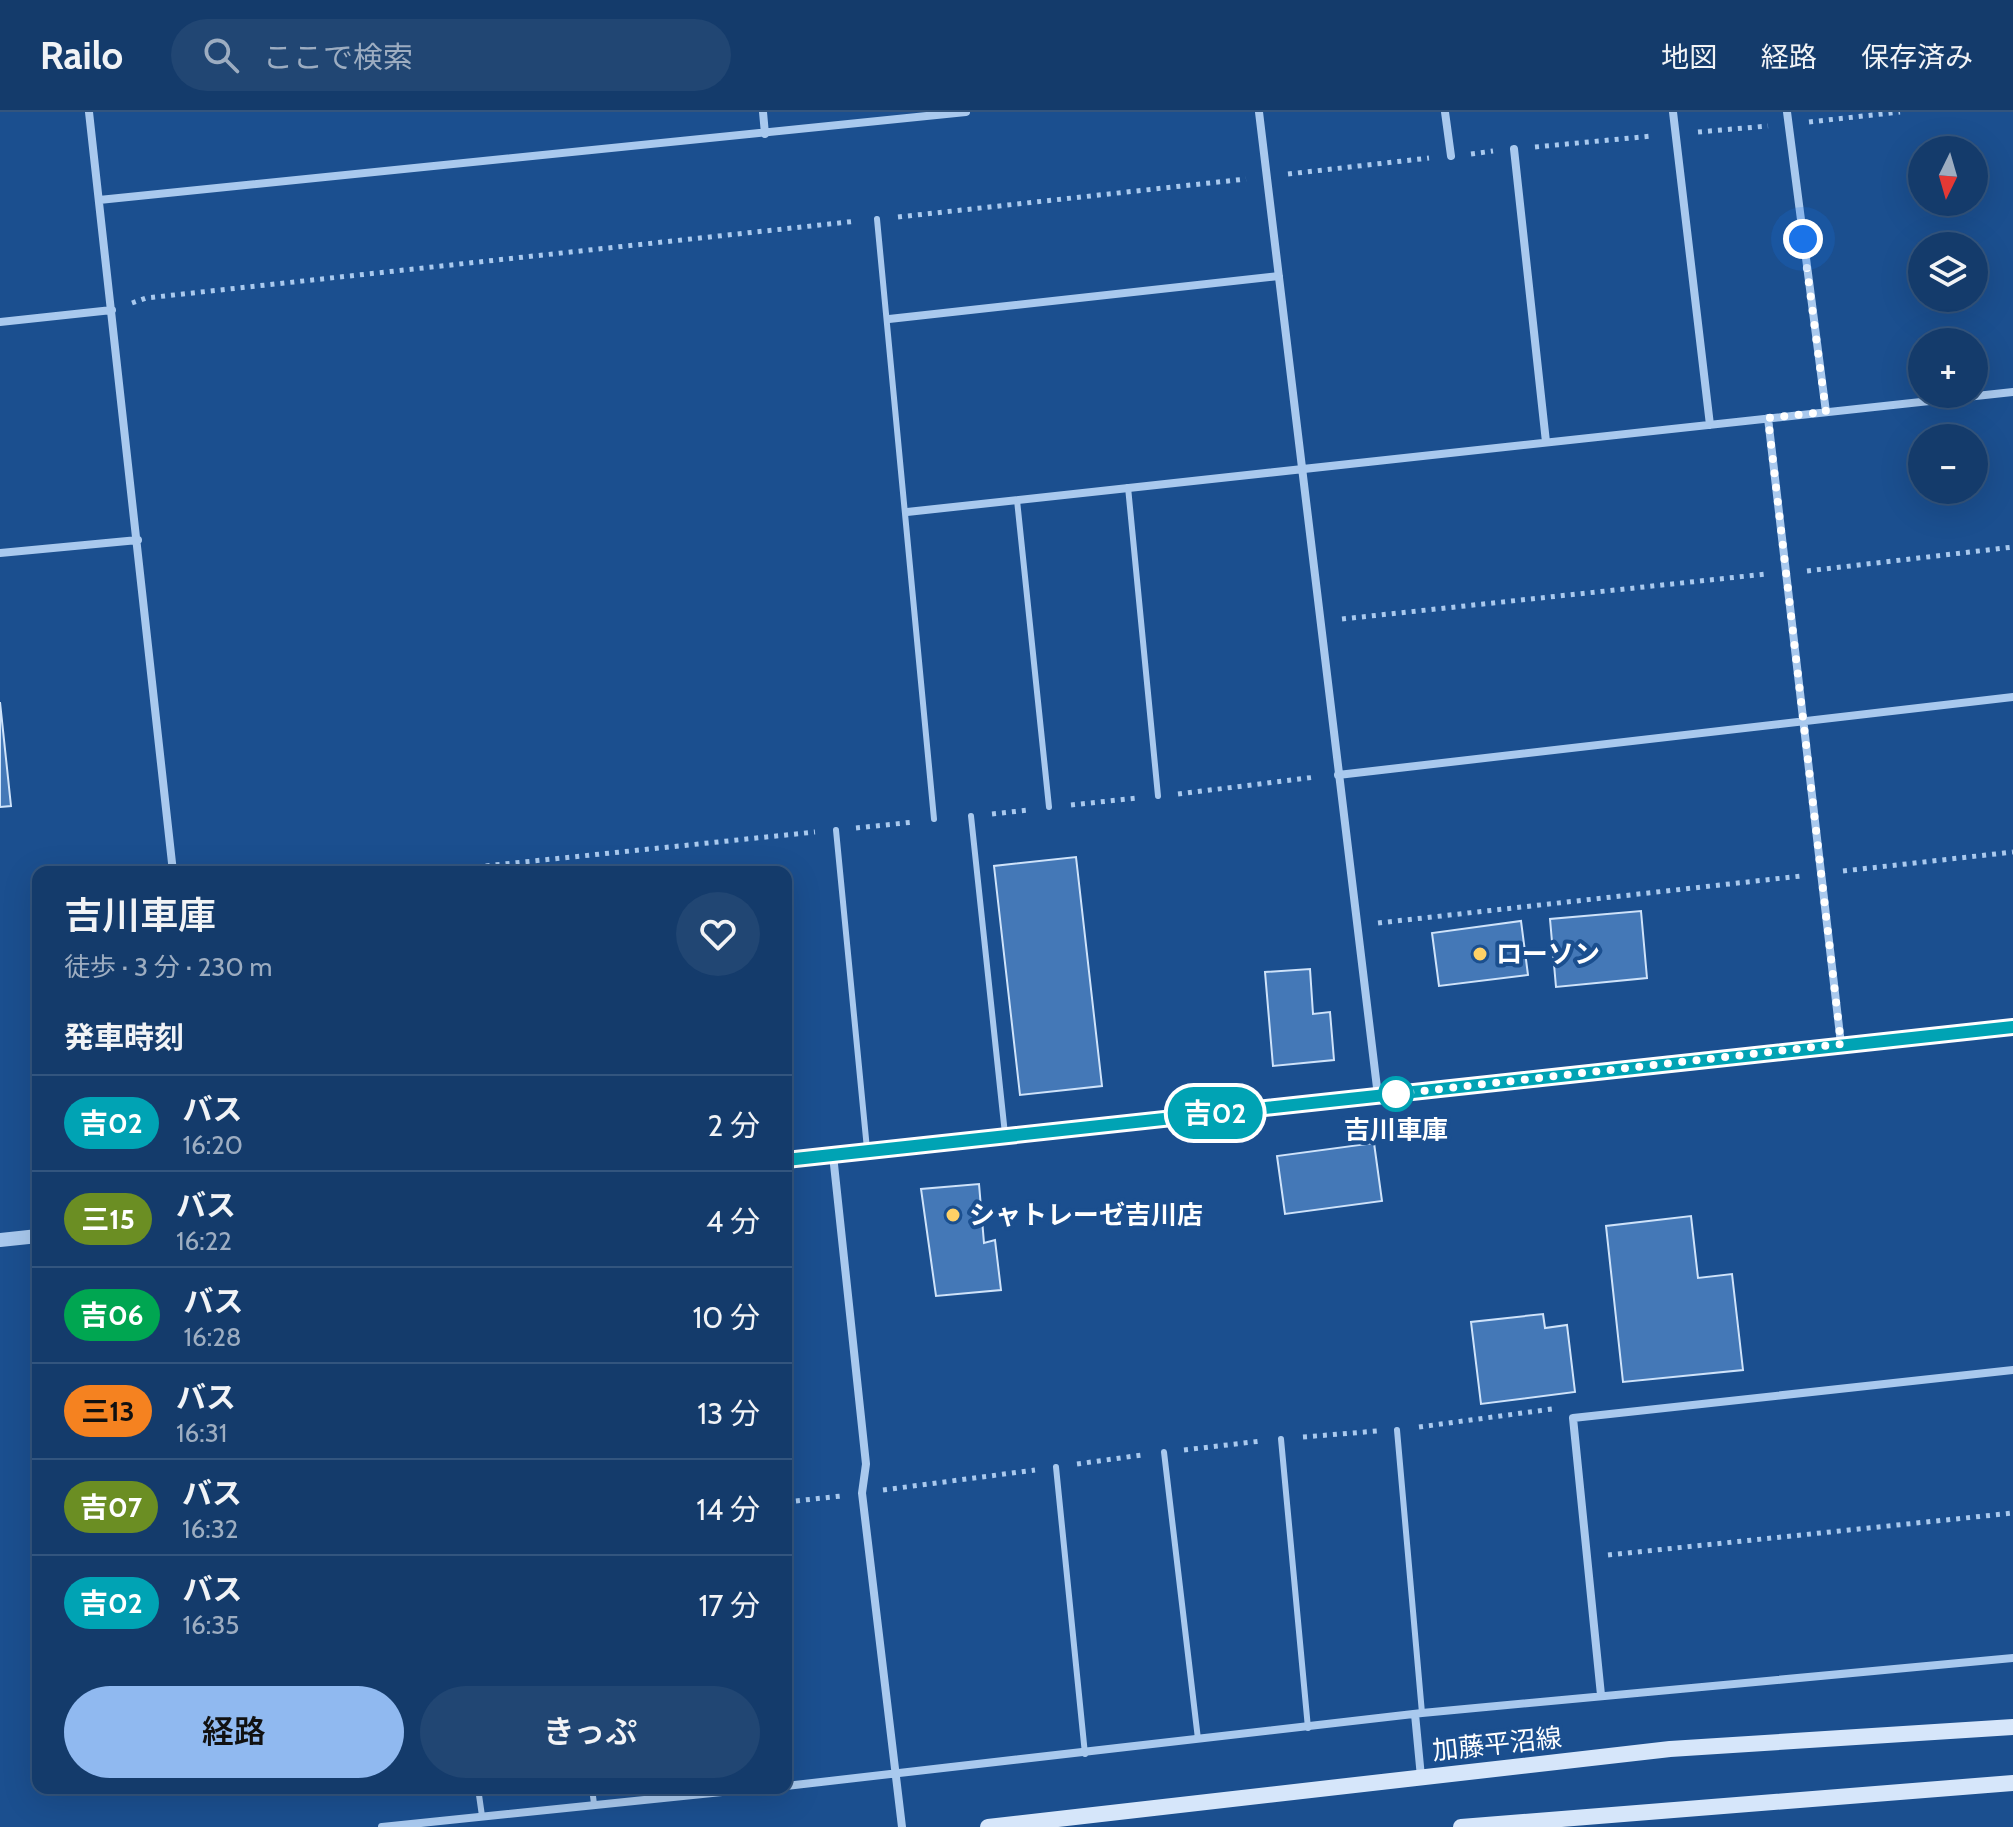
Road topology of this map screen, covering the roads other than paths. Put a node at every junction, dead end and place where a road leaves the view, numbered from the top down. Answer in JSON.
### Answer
{"nodes":[{"id":1,"x":89,"y":112,"type":"edge"},
{"id":2,"x":763,"y":112,"type":"edge"},
{"id":3,"x":966,"y":112,"type":"edge"},
{"id":4,"x":1259,"y":112,"type":"edge"},
{"id":5,"x":1445,"y":112,"type":"edge"},
{"id":6,"x":1673,"y":112,"type":"edge"},
{"id":7,"x":1787,"y":112,"type":"edge"},
{"id":8,"x":765,"y":134,"type":"junction"},
{"id":9,"x":1514,"y":149,"type":"road end"},
{"id":10,"x":1451,"y":156,"type":"road end"},
{"id":11,"x":99,"y":200,"type":"junction"},
{"id":12,"x":877,"y":219,"type":"road end"},
{"id":13,"x":1279,"y":276,"type":"junction"},
{"id":14,"x":112,"y":310,"type":"junction"},
{"id":15,"x":889,"y":319,"type":"junction"},
{"id":16,"x":0,"y":322,"type":"edge"},
{"id":17,"x":2013,"y":392,"type":"edge"},
{"id":18,"x":1826,"y":412,"type":"junction"},
{"id":19,"x":1768,"y":418,"type":"junction"},
{"id":20,"x":1710,"y":425,"type":"junction"},
{"id":21,"x":1546,"y":442,"type":"junction"},
{"id":22,"x":1302,"y":467,"type":"junction"},
{"id":23,"x":1128,"y":487,"type":"junction"},
{"id":24,"x":1017,"y":500,"type":"junction"},
{"id":25,"x":907,"y":512,"type":"junction"},
{"id":26,"x":138,"y":540,"type":"junction"},
{"id":27,"x":0,"y":553,"type":"edge"},
{"id":28,"x":2013,"y":697,"type":"edge"},
{"id":29,"x":1806,"y":721,"type":"junction"},
{"id":30,"x":1338,"y":775,"type":"junction"},
{"id":31,"x":1158,"y":796,"type":"road end"},
{"id":32,"x":1049,"y":807,"type":"road end"},
{"id":33,"x":971,"y":816,"type":"road end"},
{"id":34,"x":934,"y":819,"type":"road end"},
{"id":35,"x":836,"y":830,"type":"road end"},
{"id":36,"x":172,"y":866,"type":"edge"},
{"id":37,"x":2013,"y":1027,"type":"edge"},
{"id":38,"x":1841,"y":1044,"type":"junction"},
{"id":39,"x":1378,"y":1096,"type":"junction"},
{"id":40,"x":1005,"y":1136,"type":"junction"},
{"id":41,"x":868,"y":1152,"type":"junction"},
{"id":42,"x":833,"y":1155,"type":"junction"},
{"id":43,"x":792,"y":1159,"type":"edge"},
{"id":44,"x":32,"y":1237,"type":"edge"},
{"id":45,"x":0,"y":1240,"type":"edge"},
{"id":46,"x":2013,"y":1370,"type":"edge"},
{"id":47,"x":1397,"y":1430,"type":"dead end"},
{"id":48,"x":1281,"y":1439,"type":"dead end"},
{"id":49,"x":1164,"y":1452,"type":"dead end"},
{"id":50,"x":1056,"y":1467,"type":"dead end"},
{"id":51,"x":2013,"y":1658,"type":"edge"},
{"id":52,"x":1601,"y":1695,"type":"junction"},
{"id":53,"x":1418,"y":1713,"type":"junction"},
{"id":54,"x":2013,"y":1727,"type":"edge"},
{"id":55,"x":1308,"y":1728,"type":"junction"},
{"id":56,"x":1198,"y":1739,"type":"junction"},
{"id":57,"x":1085,"y":1754,"type":"junction"},
{"id":58,"x":897,"y":1775,"type":"junction"},
{"id":59,"x":1421,"y":1777,"type":"junction"},
{"id":60,"x":2013,"y":1783,"type":"edge"},
{"id":61,"x":792,"y":1785,"type":"edge"},
{"id":62,"x":479,"y":1794,"type":"edge"},
{"id":63,"x":593,"y":1794,"type":"edge"},
{"id":64,"x":679,"y":1794,"type":"edge"},
{"id":65,"x":594,"y":1804,"type":"junction"},
{"id":66,"x":482,"y":1816,"type":"junction"},
{"id":67,"x":382,"y":1827,"type":"edge"},
{"id":68,"x":902,"y":1827,"type":"edge"},
{"id":69,"x":988,"y":1827,"type":"edge"},
{"id":70,"x":1461,"y":1827,"type":"edge"}],
"edges":[{"from":1,"to":11,"type":"street"},
{"from":2,"to":8,"type":"street"},
{"from":3,"to":8,"type":"street"},
{"from":4,"to":13,"type":"street"},
{"from":5,"to":10,"type":"street"},
{"from":6,"to":20,"type":"street"},
{"from":7,"to":18,"type":"street"},
{"from":8,"to":11,"type":"street"},
{"from":9,"to":21,"type":"street"},
{"from":11,"to":14,"type":"street"},
{"from":12,"to":15,"type":"lane"},
{"from":13,"to":15,"type":"street"},
{"from":13,"to":22,"type":"street"},
{"from":14,"to":16,"type":"street"},
{"from":14,"to":26,"type":"street"},
{"from":15,"to":25,"type":"lane"},
{"from":17,"to":18,"type":"street"},
{"from":18,"to":19,"type":"street"},
{"from":19,"to":20,"type":"street"},
{"from":19,"to":29,"type":"street"},
{"from":20,"to":21,"type":"street"},
{"from":21,"to":22,"type":"street"},
{"from":22,"to":23,"type":"street"},
{"from":22,"to":30,"type":"street"},
{"from":23,"to":24,"type":"street"},
{"from":23,"to":31,"type":"lane"},
{"from":24,"to":25,"type":"street"},
{"from":24,"to":32,"type":"lane"},
{"from":25,"to":34,"type":"lane"},
{"from":26,"to":27,"type":"street"},
{"from":26,"to":36,"type":"street"},
{"from":28,"to":29,"type":"street"},
{"from":29,"to":30,"type":"street"},
{"from":29,"to":38,"type":"street"},
{"from":30,"to":39,"type":"street"},
{"from":33,"to":40,"type":"lane"},
{"from":35,"to":41,"type":"lane"},
{"from":37,"to":38,"type":"street"},
{"from":38,"to":39,"type":"street"},
{"from":39,"to":40,"type":"street"},
{"from":40,"to":41,"type":"street"},
{"from":41,"to":42,"type":"street"},
{"from":42,"to":43,"type":"street"},
{"from":42,"to":58,"type":"street"},
{"from":44,"to":45,"type":"street"},
{"from":46,"to":52,"type":"street"},
{"from":47,"to":53,"type":"lane"},
{"from":48,"to":55,"type":"lane"},
{"from":49,"to":56,"type":"lane"},
{"from":50,"to":57,"type":"lane"},
{"from":51,"to":52,"type":"street"},
{"from":52,"to":53,"type":"street"},
{"from":53,"to":55,"type":"street"},
{"from":53,"to":59,"type":"street"},
{"from":54,"to":59,"type":"main road","name":"加藤平沼線"},
{"from":55,"to":56,"type":"street"},
{"from":56,"to":57,"type":"street"},
{"from":57,"to":58,"type":"street"},
{"from":58,"to":61,"type":"street"},
{"from":58,"to":68,"type":"street"},
{"from":59,"to":69,"type":"main road","name":"加藤平沼線"},
{"from":60,"to":70,"type":"main road"},
{"from":62,"to":66,"type":"lane"},
{"from":63,"to":65,"type":"lane"},
{"from":64,"to":65,"type":"street"},
{"from":65,"to":66,"type":"street"},
{"from":66,"to":67,"type":"street"}]}
